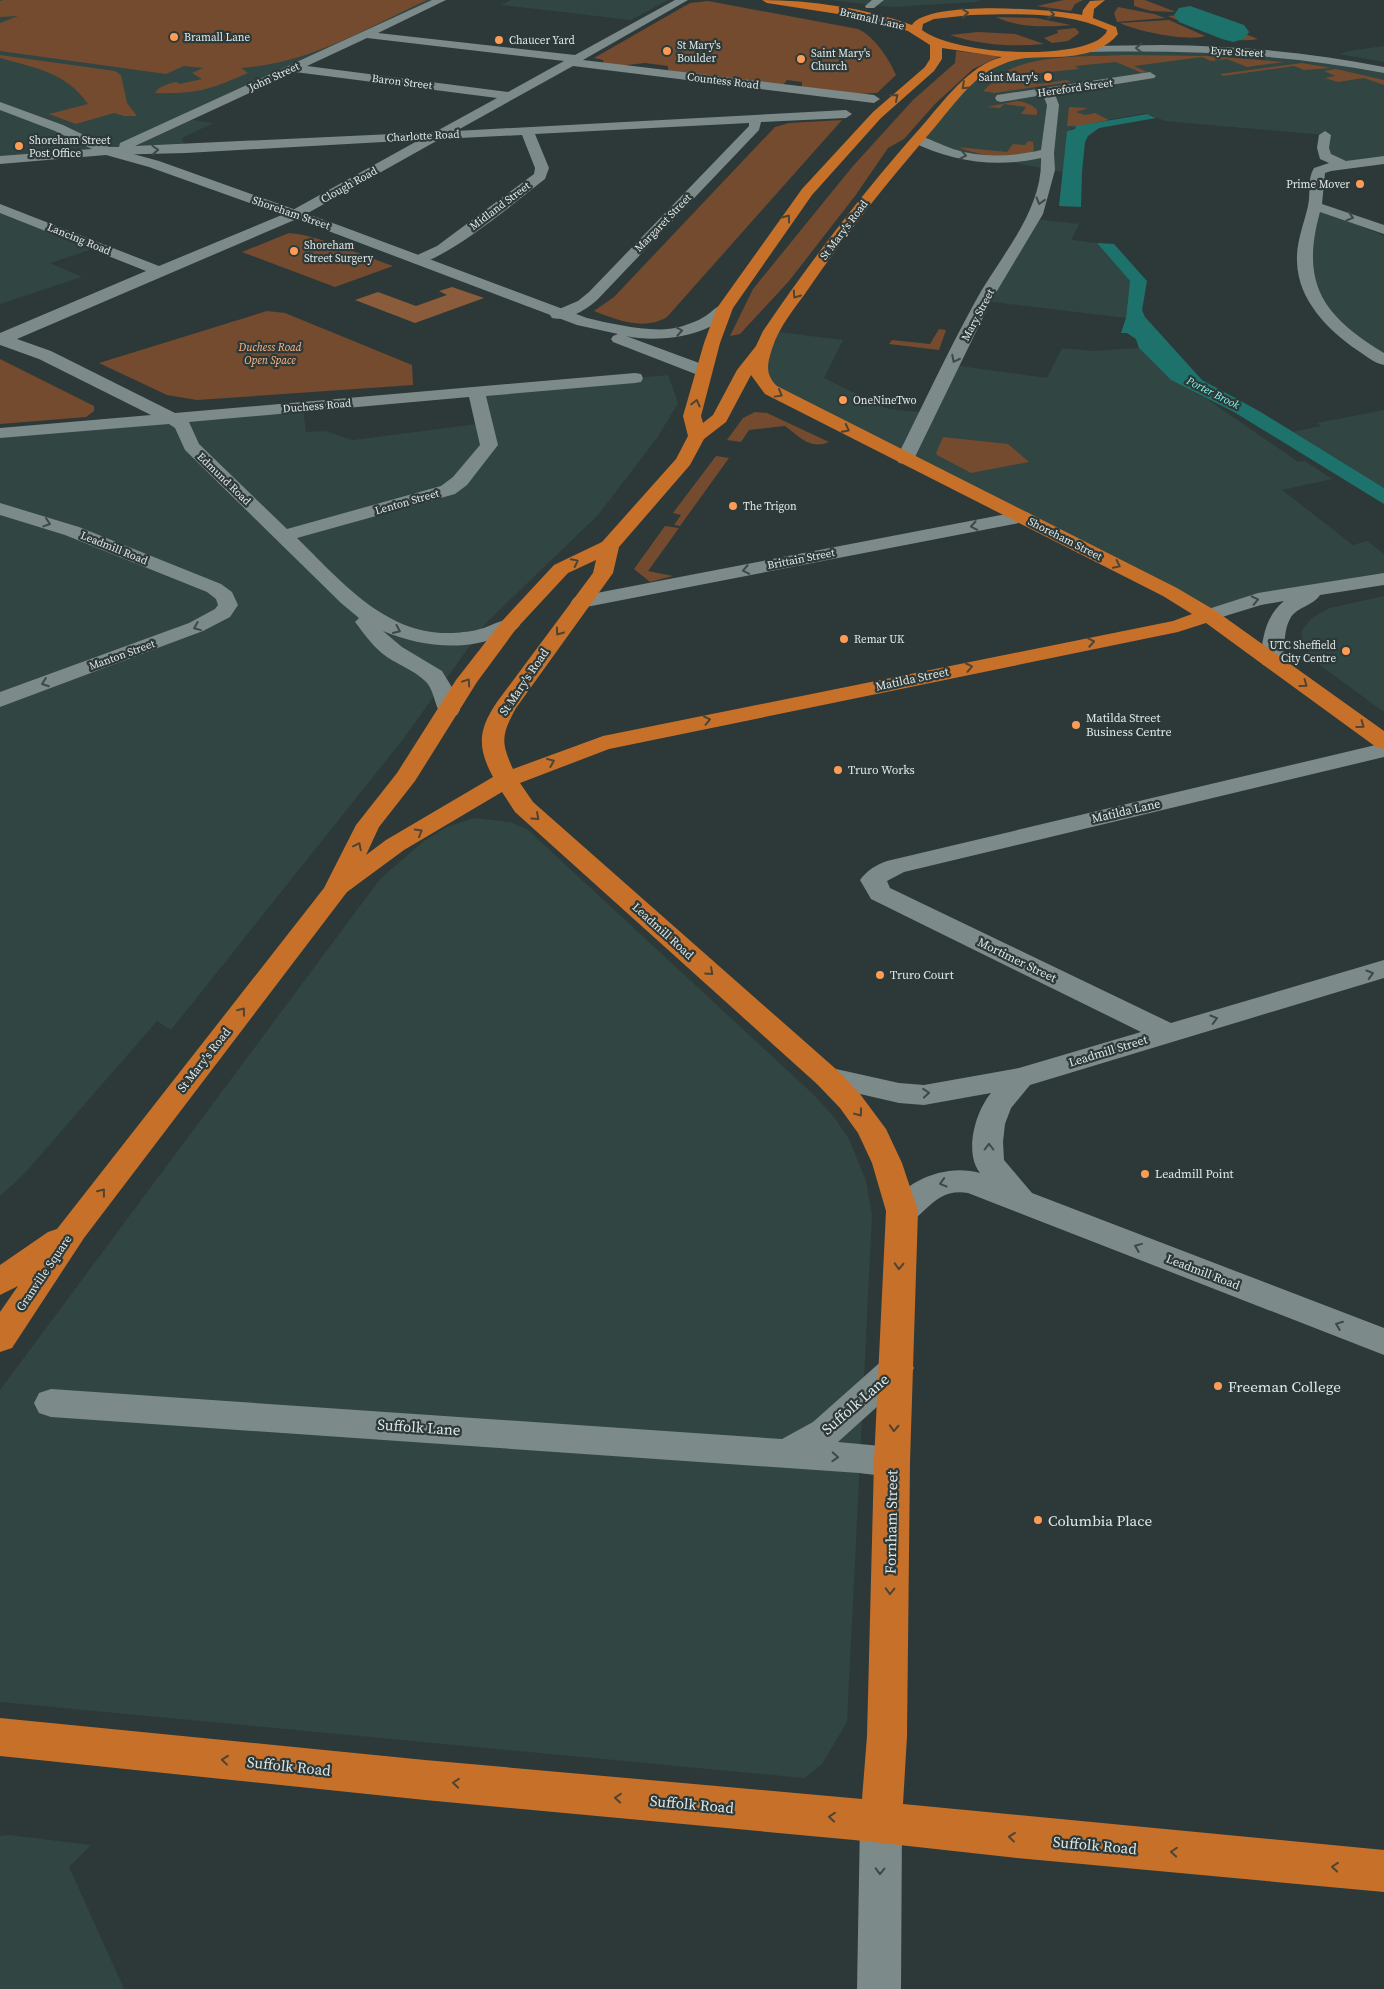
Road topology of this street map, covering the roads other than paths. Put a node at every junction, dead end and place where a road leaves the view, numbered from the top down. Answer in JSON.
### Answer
{"nodes":[{"id":1,"x":441,"y":0,"type":"edge"},
{"id":2,"x":683,"y":0,"type":"edge"},
{"id":3,"x":767,"y":0,"type":"edge"},
{"id":4,"x":774,"y":0,"type":"edge"},
{"id":5,"x":1100,"y":0,"type":"edge"},
{"id":6,"x":1040,"y":2,"type":"dead end"},
{"id":7,"x":898,"y":12,"type":"dead end"},
{"id":8,"x":985,"y":12,"type":"junction"},
{"id":9,"x":910,"y":13,"type":"dead end"},
{"id":10,"x":945,"y":14,"type":"junction"},
{"id":11,"x":1088,"y":19,"type":"junction"},
{"id":12,"x":917,"y":32,"type":"junction"},
{"id":13,"x":366,"y":35,"type":"junction"},
{"id":14,"x":1139,"y":36,"type":"dead end"},
{"id":15,"x":936,"y":43,"type":"junction"},
{"id":16,"x":1089,"y":49,"type":"junction"},
{"id":17,"x":1022,"y":55,"type":"junction"},
{"id":18,"x":575,"y":61,"type":"junction"},
{"id":19,"x":1384,"y":62,"type":"edge"},
{"id":20,"x":294,"y":68,"type":"junction"},
{"id":21,"x":1384,"y":70,"type":"edge"},
{"id":22,"x":1150,"y":76,"type":"dead end"},
{"id":23,"x":1046,"y":92,"type":"junction"},
{"id":24,"x":510,"y":96,"type":"junction"},
{"id":25,"x":1001,"y":98,"type":"dead end"},
{"id":26,"x":874,"y":99,"type":"dead end"},
{"id":27,"x":0,"y":106,"type":"edge"},
{"id":28,"x":846,"y":114,"type":"dead end"},
{"id":29,"x":755,"y":119,"type":"junction"},
{"id":30,"x":527,"y":131,"type":"junction"},
{"id":31,"x":439,"y":135,"type":"junction"},
{"id":32,"x":1324,"y":135,"type":"dead end"},
{"id":33,"x":917,"y":138,"type":"junction"},
{"id":34,"x":106,"y":151,"type":"junction"},
{"id":35,"x":1046,"y":153,"type":"junction"},
{"id":36,"x":0,"y":160,"type":"edge"},
{"id":37,"x":1005,"y":160,"type":"junction"},
{"id":38,"x":1384,"y":160,"type":"edge"},
{"id":39,"x":1344,"y":165,"type":"junction"},
{"id":40,"x":1048,"y":170,"type":"junction"},
{"id":41,"x":1314,"y":206,"type":"junction"},
{"id":42,"x":0,"y":208,"type":"edge"},
{"id":43,"x":294,"y":215,"type":"junction"},
{"id":44,"x":1384,"y":230,"type":"edge"},
{"id":45,"x":418,"y":260,"type":"junction"},
{"id":46,"x":159,"y":271,"type":"junction"},
{"id":47,"x":725,"y":308,"type":"junction"},
{"id":48,"x":558,"y":314,"type":"junction"},
{"id":49,"x":583,"y":322,"type":"junction"},
{"id":50,"x":1,"y":339,"type":"edge"},
{"id":51,"x":764,"y":347,"type":"junction"},
{"id":52,"x":1384,"y":360,"type":"edge"},
{"id":53,"x":717,"y":370,"type":"junction"},
{"id":54,"x":635,"y":378,"type":"dead end"},
{"id":55,"x":477,"y":393,"type":"junction"},
{"id":56,"x":174,"y":419,"type":"junction"},
{"id":57,"x":0,"y":433,"type":"edge"},
{"id":58,"x":697,"y":436,"type":"junction"},
{"id":59,"x":904,"y":459,"type":"junction"},
{"id":60,"x":0,"y":509,"type":"edge"},
{"id":61,"x":1022,"y":517,"type":"junction"},
{"id":62,"x":283,"y":536,"type":"junction"},
{"id":63,"x":609,"y":546,"type":"junction"},
{"id":64,"x":1384,"y":579,"type":"edge"},
{"id":65,"x":1321,"y":590,"type":"junction"},
{"id":66,"x":225,"y":596,"type":"joint"},
{"id":67,"x":581,"y":602,"type":"junction"},
{"id":68,"x":355,"y":605,"type":"junction"},
{"id":69,"x":1209,"y":615,"type":"junction"},
{"id":70,"x":509,"y":625,"type":"junction"},
{"id":71,"x":1272,"y":660,"type":"junction"},
{"id":72,"x":0,"y":700,"type":"edge"},
{"id":73,"x":449,"y":710,"type":"junction"},
{"id":74,"x":1384,"y":742,"type":"edge"},
{"id":75,"x":1384,"y":750,"type":"edge"},
{"id":76,"x":505,"y":780,"type":"junction"},
{"id":77,"x":873,"y":880,"type":"joint"},
{"id":78,"x":336,"y":890,"type":"junction"},
{"id":79,"x":1384,"y":970,"type":"edge"},
{"id":80,"x":1167,"y":1033,"type":"junction"},
{"id":81,"x":827,"y":1077,"type":"junction"},
{"id":82,"x":1020,"y":1078,"type":"junction"},
{"id":83,"x":1022,"y":1200,"type":"junction"},
{"id":84,"x":902,"y":1211,"type":"junction"},
{"id":85,"x":73,"y":1230,"type":"junction"},
{"id":86,"x":0,"y":1282,"type":"edge"},
{"id":87,"x":0,"y":1339,"type":"edge"},
{"id":88,"x":1384,"y":1342,"type":"edge"},
{"id":89,"x":897,"y":1368,"type":"junction"},
{"id":90,"x":52,"y":1403,"type":"dead end"},
{"id":91,"x":786,"y":1454,"type":"junction"},
{"id":92,"x":892,"y":1462,"type":"junction"},
{"id":93,"x":0,"y":1737,"type":"edge"},
{"id":94,"x":881,"y":1822,"type":"junction"},
{"id":95,"x":1384,"y":1871,"type":"edge"},
{"id":96,"x":879,"y":1989,"type":"edge"}],
"edges":[{"from":1,"to":13,"type":"street","name":"John Street"},
{"from":2,"to":18,"type":"street","name":"Clough Road"},
{"from":3,"to":12,"type":"highway","name":"Bramall Lane"},
{"from":4,"to":7,"type":"highway","name":"Bramall Lane"},
{"from":5,"to":11,"type":"highway"},
{"from":6,"to":8,"type":"highway"},
{"from":10,"to":8,"type":"highway","one_way":true},
{"from":8,"to":11,"type":"highway","one_way":true},
{"from":9,"to":10,"type":"highway","name":"Bramall Lane"},
{"from":10,"to":12,"type":"highway"},
{"from":11,"to":16,"type":"highway"},
{"from":12,"to":15,"type":"highway","name":"Bramall Lane"},
{"from":13,"to":18,"type":"street","name":"Countess Road"},
{"from":13,"to":20,"type":"street","name":"John Street"},
{"from":14,"to":19,"type":"street","name":"Eyre Street"},
{"from":15,"to":17,"type":"highway","name":"Bramall Lane"},
{"from":47,"to":15,"type":"highway","one_way":true},
{"from":16,"to":17,"type":"highway"},
{"from":21,"to":16,"type":"street","name":"Eyre Street","one_way":true},
{"from":17,"to":33,"type":"highway","name":"St Mary's Road","one_way":true},
{"from":18,"to":24,"type":"street","name":"Clough Road"},
{"from":18,"to":26,"type":"street","name":"Countess Road"},
{"from":20,"to":24,"type":"street","name":"Baron Street"},
{"from":20,"to":34,"type":"street","name":"John Street"},
{"from":22,"to":23,"type":"street","name":"Hereford Street"},
{"from":23,"to":25,"type":"street","name":"Hereford Street"},
{"from":23,"to":35,"type":"street","name":"Mary Street"},
{"from":24,"to":31,"type":"street","name":"Clough Road"},
{"from":27,"to":34,"type":"street","name":"Shoreham Street"},
{"from":28,"to":29,"type":"street","name":"Charlotte Road"},
{"from":29,"to":30,"type":"street","name":"Charlotte Road"},
{"from":29,"to":48,"type":"street","name":"Margaret Street"},
{"from":30,"to":31,"type":"street","name":"Charlotte Road"},
{"from":30,"to":45,"type":"street","name":"Midland Street"},
{"from":34,"to":31,"type":"street","name":"Charlotte Road","one_way":true},
{"from":31,"to":43,"type":"street","name":"Clough Road"},
{"from":32,"to":39,"type":"street"},
{"from":33,"to":37,"type":"street","one_way":true},
{"from":33,"to":51,"type":"highway","name":"St Mary's Road","one_way":true},
{"from":34,"to":36,"type":"street","name":"Charlotte Road"},
{"from":34,"to":43,"type":"street","name":"Shoreham Street"},
{"from":35,"to":37,"type":"street"},
{"from":35,"to":40,"type":"street","name":"Mary Street"},
{"from":37,"to":40,"type":"street"},
{"from":38,"to":39,"type":"street"},
{"from":39,"to":41,"type":"street"},
{"from":40,"to":59,"type":"street","name":"Mary Street","one_way":true},
{"from":41,"to":44,"type":"street","one_way":true},
{"from":41,"to":52,"type":"street"},
{"from":42,"to":46,"type":"street","name":"Lancing Road"},
{"from":43,"to":45,"type":"street","name":"Shoreham Street"},
{"from":43,"to":46,"type":"street","name":"Clough Road"},
{"from":45,"to":48,"type":"street","name":"Shoreham Street"},
{"from":46,"to":50,"type":"street","name":"Clough Road"},
{"from":49,"to":47,"type":"street","name":"Shoreham Street","one_way":true},
{"from":47,"to":53,"type":"highway"},
{"from":48,"to":49,"type":"street","name":"Shoreham Street"},
{"from":49,"to":53,"type":"street","name":"Shoreham Street"},
{"from":50,"to":56,"type":"street","name":"Edmund Road"},
{"from":51,"to":53,"type":"highway"},
{"from":51,"to":58,"type":"highway","name":"St Mary's Road"},
{"from":51,"to":59,"type":"highway","name":"Shoreham Street","one_way":true},
{"from":58,"to":53,"type":"highway","one_way":true},
{"from":54,"to":55,"type":"street","name":"Duchess Road"},
{"from":55,"to":56,"type":"street","name":"Duchess Road"},
{"from":55,"to":62,"type":"street","name":"Lenton Street"},
{"from":56,"to":57,"type":"street","name":"Duchess Road"},
{"from":56,"to":62,"type":"street","name":"Edmund Road"},
{"from":58,"to":63,"type":"highway","name":"St Mary's Road"},
{"from":59,"to":61,"type":"highway","name":"Shoreham Street"},
{"from":60,"to":66,"type":"street","name":"Leadmill Road","one_way":true},
{"from":61,"to":67,"type":"street","name":"Brittain Street","one_way":true},
{"from":61,"to":69,"type":"highway","name":"Shoreham Street","one_way":true},
{"from":62,"to":68,"type":"street","name":"Edmund Road"},
{"from":63,"to":67,"type":"highway","name":"St Mary's Road"},
{"from":70,"to":63,"type":"highway","name":"St Mary's Road","one_way":true},
{"from":64,"to":65,"type":"street","name":"Matilda Street"},
{"from":69,"to":65,"type":"street","name":"Matilda Street","one_way":true},
{"from":65,"to":71,"type":"street","name":"Matilda Street"},
{"from":66,"to":72,"type":"street","name":"Manton Street","one_way":true},
{"from":67,"to":76,"type":"highway","name":"St Mary's Road","one_way":true},
{"from":68,"to":70,"type":"street","name":"Edmund Road","one_way":true},
{"from":68,"to":73,"type":"street","name":"Edmund Road"},
{"from":69,"to":71,"type":"highway","name":"Shoreham Street"},
{"from":76,"to":69,"type":"highway","name":"Matilda Street","one_way":true},
{"from":73,"to":70,"type":"highway","name":"St Mary's Road","one_way":true},
{"from":71,"to":74,"type":"highway","name":"Shoreham Street","one_way":true},
{"from":78,"to":73,"type":"highway","name":"St Mary's Road","one_way":true},
{"from":75,"to":77,"type":"street","name":"Matilda Lane"},
{"from":78,"to":76,"type":"highway","name":"St Mary's Road","one_way":true},
{"from":76,"to":81,"type":"highway","name":"Leadmill Road","one_way":true},
{"from":77,"to":80,"type":"street","name":"Mortimer Street"},
{"from":85,"to":78,"type":"highway","name":"St Mary's Road","one_way":true},
{"from":80,"to":79,"type":"street","name":"Leadmill Street","one_way":true},
{"from":80,"to":82,"type":"street","name":"Leadmill Street"},
{"from":81,"to":82,"type":"street","name":"Leadmill Street","one_way":true},
{"from":81,"to":84,"type":"highway","name":"Fornham Street","one_way":true},
{"from":83,"to":82,"type":"street","name":"Leadmill Road","one_way":true},
{"from":83,"to":84,"type":"street","name":"Leadmill Road","one_way":true},
{"from":88,"to":83,"type":"street","name":"Leadmill Road","one_way":true},
{"from":84,"to":89,"type":"highway","name":"Fornham Street","one_way":true},
{"from":85,"to":86,"type":"highway","name":"Granville Square"},
{"from":85,"to":87,"type":"highway","name":"Granville Square"},
{"from":89,"to":91,"type":"street","name":"Suffolk Lane"},
{"from":89,"to":92,"type":"highway","name":"Fornham Street","one_way":true},
{"from":90,"to":91,"type":"street","name":"Suffolk Lane"},
{"from":91,"to":92,"type":"street","name":"Suffolk Lane","one_way":true},
{"from":92,"to":94,"type":"highway","name":"Fornham Street","one_way":true},
{"from":94,"to":93,"type":"highway","name":"Suffolk Road","one_way":true},
{"from":95,"to":94,"type":"highway","name":"Suffolk Road","one_way":true},
{"from":94,"to":96,"type":"street","name":"Fornham Street","one_way":true}]}
